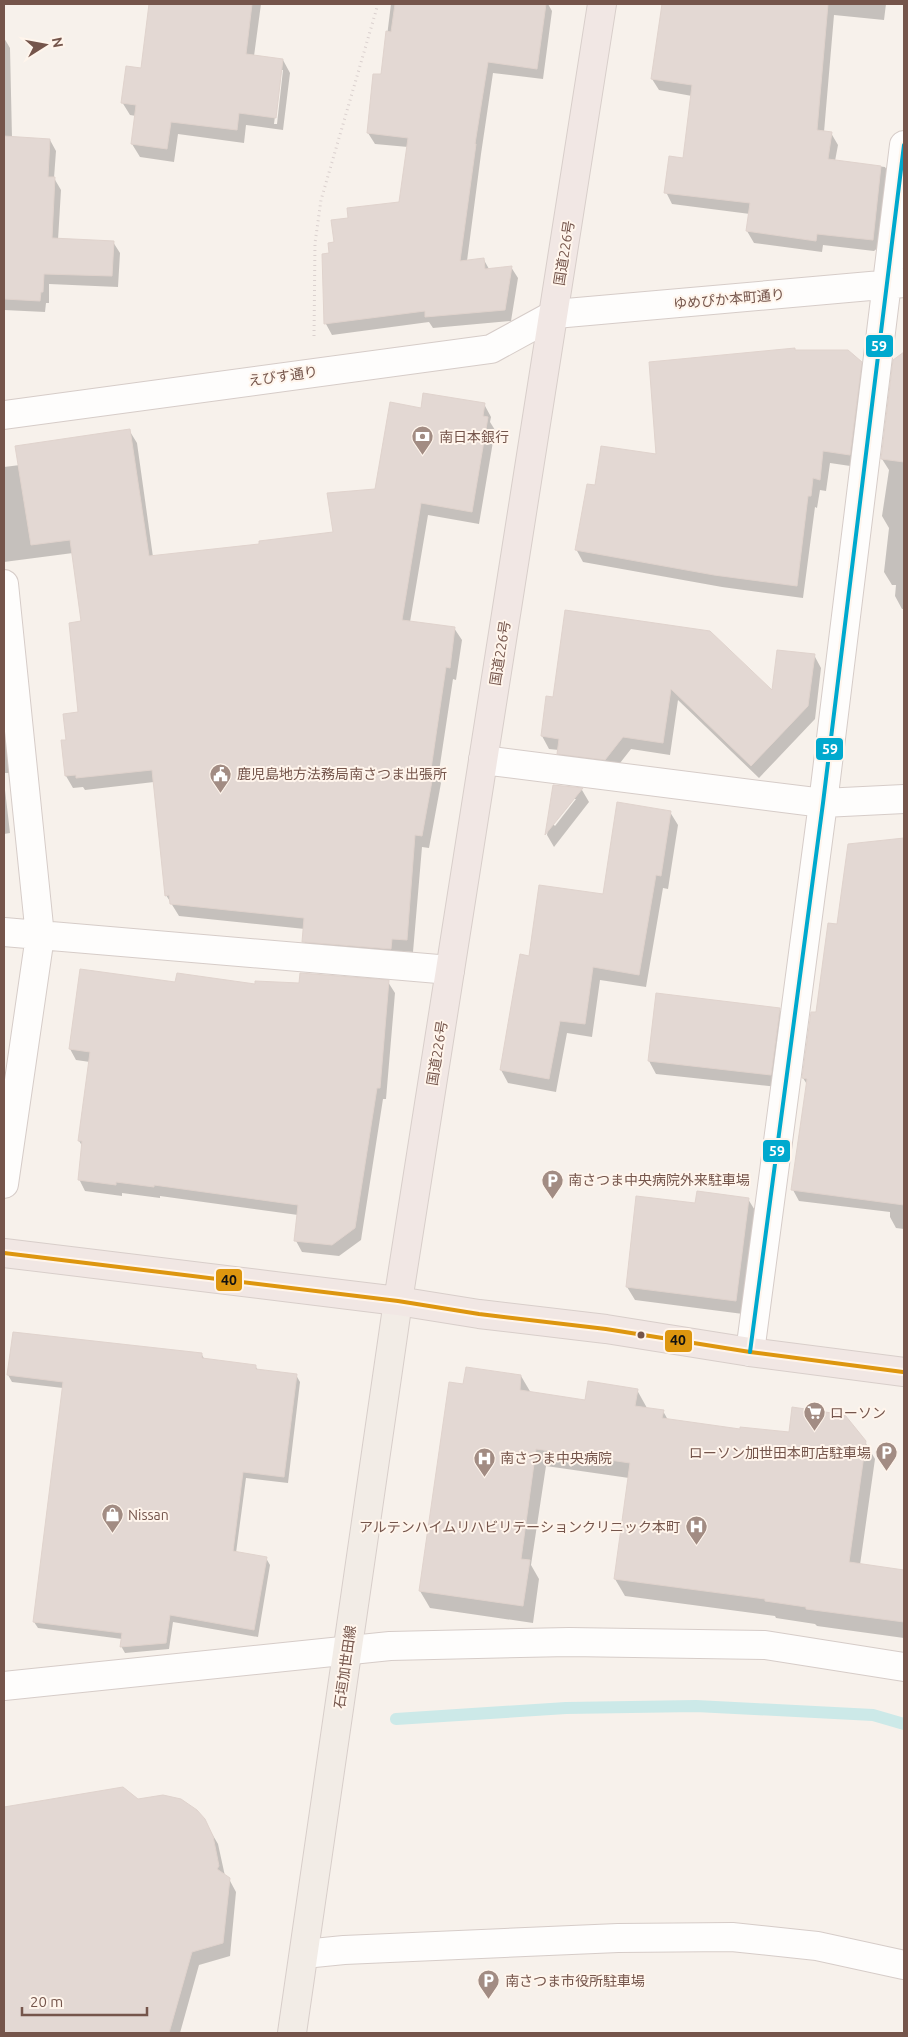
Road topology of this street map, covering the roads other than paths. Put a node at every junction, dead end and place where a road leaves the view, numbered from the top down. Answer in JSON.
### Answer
{"nodes":[{"id":1,"x":602,"y":4,"type":"edge"},
{"id":2,"x":904,"y":146,"type":"edge"},
{"id":3,"x":896,"y":284,"type":"edge"},
{"id":4,"x":555,"y":314,"type":"junction"},
{"id":5,"x":4,"y":415,"type":"edge"},
{"id":6,"x":4,"y":584,"type":"edge"},
{"id":7,"x":483,"y":760,"type":"junction"},
{"id":8,"x":904,"y":799,"type":"edge"},
{"id":9,"x":822,"y":803,"type":"junction"},
{"id":10,"x":4,"y":932,"type":"edge"},
{"id":11,"x":40,"y":936,"type":"junction"},
{"id":12,"x":450,"y":970,"type":"junction"},
{"id":13,"x":4,"y":1184,"type":"edge"},
{"id":14,"x":4,"y":1253,"type":"edge"},
{"id":15,"x":398,"y":1301,"type":"junction"},
{"id":16,"x":750,"y":1352,"type":"junction"},
{"id":17,"x":904,"y":1372,"type":"edge"},
{"id":18,"x":346,"y":1662,"type":"junction"},
{"id":19,"x":904,"y":1667,"type":"edge"},
{"id":20,"x":4,"y":1686,"type":"edge"},
{"id":21,"x":304,"y":1954,"type":"junction"},
{"id":22,"x":904,"y":1965,"type":"edge"},
{"id":23,"x":292,"y":2033,"type":"edge"}],
"edges":[{"from":1,"to":4,"type":"highway","name":"国道226号"},
{"from":2,"to":3,"type":"street"},
{"from":3,"to":4,"type":"street","name":"ゆめぴか本町通り"},
{"from":3,"to":9,"type":"street"},
{"from":4,"to":5,"type":"street","name":"えびす通り"},
{"from":4,"to":7,"type":"highway","name":"国道226号"},
{"from":6,"to":11,"type":"street"},
{"from":7,"to":9,"type":"street"},
{"from":7,"to":12,"type":"highway","name":"国道226号"},
{"from":8,"to":9,"type":"street"},
{"from":9,"to":16,"type":"street"},
{"from":10,"to":11,"type":"street"},
{"from":11,"to":12,"type":"street"},
{"from":11,"to":13,"type":"street"},
{"from":12,"to":15,"type":"highway","name":"国道226号"},
{"from":14,"to":15,"type":"highway"},
{"from":15,"to":16,"type":"highway"},
{"from":15,"to":18,"type":"main road","name":"石垣加世田線"},
{"from":16,"to":17,"type":"highway"},
{"from":18,"to":19,"type":"street"},
{"from":18,"to":20,"type":"street"},
{"from":18,"to":21,"type":"main road","name":"石垣加世田線"},
{"from":21,"to":22,"type":"street"},
{"from":21,"to":23,"type":"main road","name":"石垣加世田線"}]}
